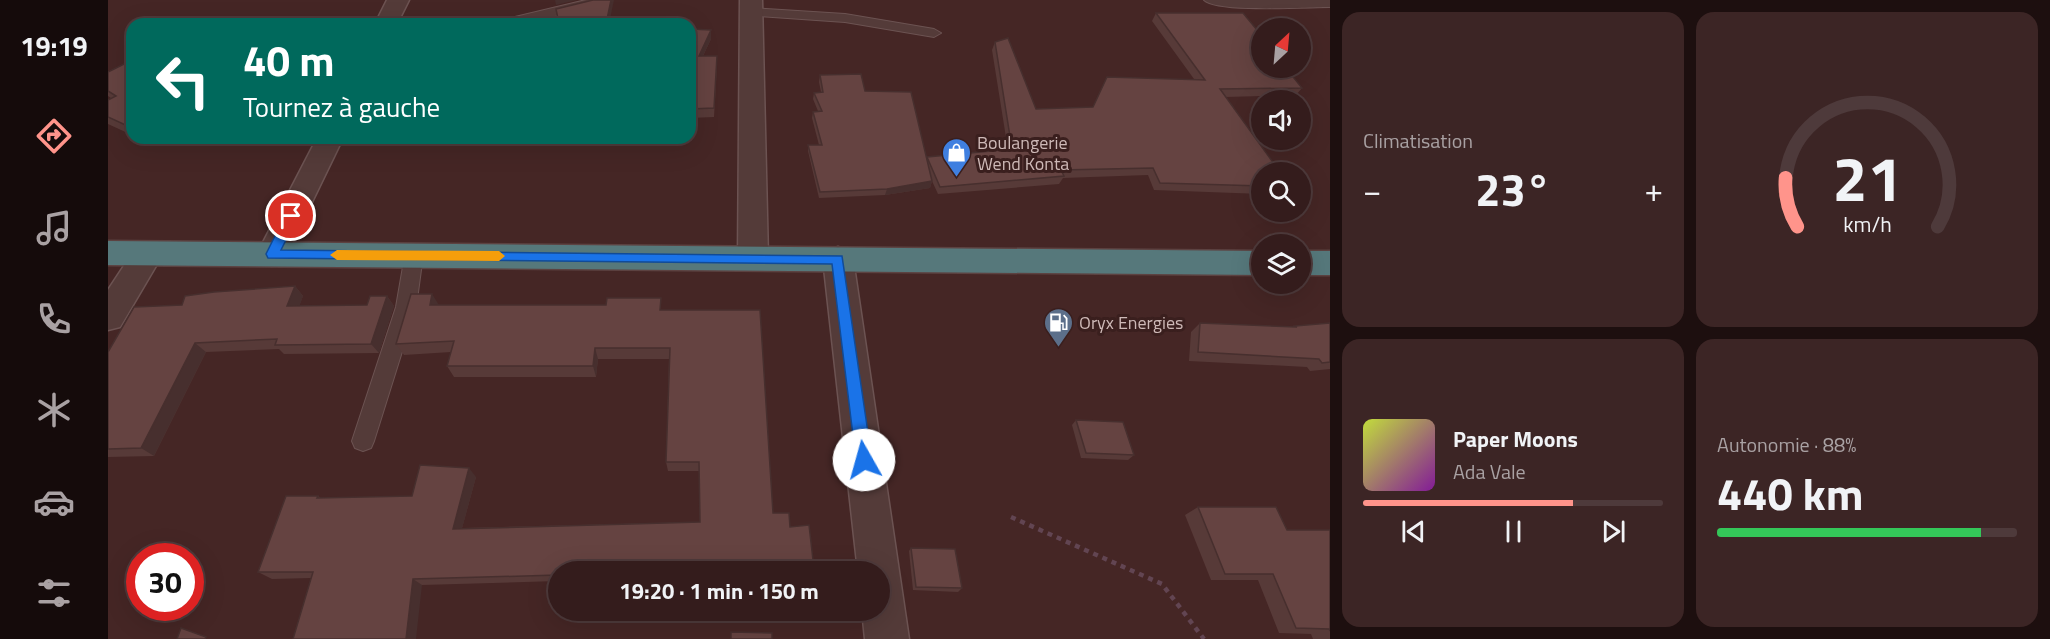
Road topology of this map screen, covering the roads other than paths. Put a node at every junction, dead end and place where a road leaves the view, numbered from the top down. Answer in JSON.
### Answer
{"nodes":[{"id":1,"x":398,"y":0,"type":"edge"},
{"id":2,"x":603,"y":0,"type":"edge"},
{"id":3,"x":1211,"y":0,"type":"edge"},
{"id":4,"x":1330,"y":3,"type":"edge"},
{"id":5,"x":751,"y":6,"type":"edge"},
{"id":6,"x":389,"y":18,"type":"edge"},
{"id":7,"x":528,"y":18,"type":"edge"},
{"id":8,"x":934,"y":33,"type":"dead end"},
{"id":9,"x":327,"y":144,"type":"edge"},
{"id":10,"x":108,"y":253,"type":"edge"},
{"id":11,"x":148,"y":254,"type":"junction"},
{"id":12,"x":272,"y":254,"type":"junction"},
{"id":13,"x":414,"y":255,"type":"junction"},
{"id":14,"x":753,"y":258,"type":"junction"},
{"id":15,"x":838,"y":259,"type":"junction"},
{"id":16,"x":1251,"y":263,"type":"edge"},
{"id":17,"x":1311,"y":263,"type":"edge"},
{"id":18,"x":1330,"y":263,"type":"edge"},
{"id":19,"x":108,"y":317,"type":"edge"},
{"id":20,"x":363,"y":441,"type":"dead end"},
{"id":21,"x":877,"y":561,"type":"edge"},
{"id":22,"x":885,"y":621,"type":"edge"},
{"id":23,"x":887,"y":639,"type":"edge"}],
"edges":[{"from":1,"to":6,"type":"street"},
{"from":2,"to":7,"type":"lane"},
{"from":3,"to":4,"type":"lane"},
{"from":5,"to":8,"type":"lane"},
{"from":5,"to":14,"type":"street"},
{"from":9,"to":12,"type":"street"},
{"from":10,"to":11,"type":"highway"},
{"from":11,"to":12,"type":"highway"},
{"from":11,"to":19,"type":"street"},
{"from":12,"to":13,"type":"highway"},
{"from":13,"to":14,"type":"highway"},
{"from":13,"to":20,"type":"lane"},
{"from":14,"to":15,"type":"highway"},
{"from":15,"to":16,"type":"highway"},
{"from":15,"to":21,"type":"street"},
{"from":17,"to":18,"type":"highway"},
{"from":22,"to":23,"type":"street"}]}
